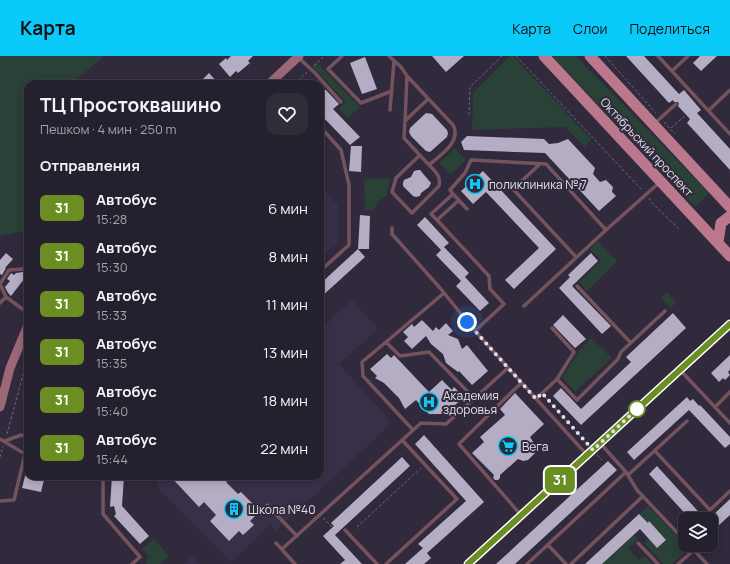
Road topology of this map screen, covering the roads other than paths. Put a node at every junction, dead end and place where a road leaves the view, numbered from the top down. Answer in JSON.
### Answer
{"nodes":[{"id":1,"x":299,"y":56,"type":"edge"},
{"id":2,"x":342,"y":56,"type":"edge"},
{"id":3,"x":389,"y":56,"type":"edge"},
{"id":4,"x":544,"y":56,"type":"edge"},
{"id":5,"x":590,"y":56,"type":"edge"},
{"id":6,"x":658,"y":56,"type":"edge"},
{"id":7,"x":688,"y":56,"type":"edge"},
{"id":8,"x":394,"y":61,"type":"junction"},
{"id":9,"x":672,"y":71,"type":"junction"},
{"id":10,"x":407,"y":76,"type":"junction"},
{"id":11,"x":274,"y":80,"type":"edge"},
{"id":12,"x":321,"y":80,"type":"edge"},
{"id":13,"x":324,"y":83,"type":"edge"},
{"id":14,"x":730,"y":90,"type":"edge"},
{"id":15,"x":392,"y":91,"type":"junction"},
{"id":16,"x":691,"y":91,"type":"junction"},
{"id":17,"x":687,"y":94,"type":"dead end"},
{"id":18,"x":428,"y":99,"type":"junction"},
{"id":19,"x":341,"y":102,"type":"dead end"},
{"id":20,"x":676,"y":104,"type":"dead end"},
{"id":21,"x":390,"y":110,"type":"dead end"},
{"id":22,"x":709,"y":110,"type":"junction"},
{"id":23,"x":405,"y":120,"type":"junction"},
{"id":24,"x":654,"y":124,"type":"junction"},
{"id":25,"x":324,"y":132,"type":"edge"},
{"id":26,"x":730,"y":134,"type":"edge"},
{"id":27,"x":420,"y":155,"type":"junction"},
{"id":28,"x":540,"y":164,"type":"junction"},
{"id":29,"x":429,"y":165,"type":"junction"},
{"id":30,"x":661,"y":181,"type":"junction"},
{"id":31,"x":454,"y":194,"type":"junction"},
{"id":32,"x":459,"y":200,"type":"junction"},
{"id":33,"x":730,"y":207,"type":"edge"},
{"id":34,"x":468,"y":209,"type":"dead end"},
{"id":35,"x":730,"y":216,"type":"edge"},
{"id":36,"x":437,"y":220,"type":"junction"},
{"id":37,"x":392,"y":228,"type":"dead end"},
{"id":38,"x":606,"y":230,"type":"junction"},
{"id":39,"x":718,"y":242,"type":"junction"},
{"id":40,"x":730,"y":256,"type":"edge"},
{"id":41,"x":576,"y":257,"type":"junction"},
{"id":42,"x":324,"y":267,"type":"edge"},
{"id":43,"x":24,"y":268,"type":"edge"},
{"id":44,"x":0,"y":284,"type":"edge"},
{"id":45,"x":577,"y":286,"type":"dead end"},
{"id":46,"x":444,"y":293,"type":"junction"},
{"id":47,"x":6,"y":297,"type":"junction"},
{"id":48,"x":0,"y":303,"type":"edge"},
{"id":49,"x":524,"y":306,"type":"dead end"},
{"id":50,"x":24,"y":310,"type":"edge"},
{"id":51,"x":665,"y":311,"type":"dead end"},
{"id":52,"x":552,"y":328,"type":"dead end"},
{"id":53,"x":729,"y":328,"type":"edge"},
{"id":54,"x":475,"y":331,"type":"junction"},
{"id":55,"x":24,"y":339,"type":"edge"},
{"id":56,"x":386,"y":342,"type":"junction"},
{"id":57,"x":631,"y":343,"type":"junction"},
{"id":58,"x":508,"y":368,"type":"junction"},
{"id":59,"x":680,"y":370,"type":"junction"},
{"id":60,"x":556,"y":379,"type":"junction"},
{"id":61,"x":521,"y":383,"type":"junction"},
{"id":62,"x":730,"y":392,"type":"edge"},
{"id":63,"x":475,"y":399,"type":"junction"},
{"id":64,"x":536,"y":399,"type":"junction"},
{"id":65,"x":0,"y":407,"type":"edge"},
{"id":66,"x":715,"y":407,"type":"junction"},
{"id":67,"x":687,"y":422,"type":"dead end"},
{"id":68,"x":730,"y":423,"type":"edge"},
{"id":69,"x":413,"y":430,"type":"junction"},
{"id":70,"x":24,"y":436,"type":"edge"},
{"id":71,"x":0,"y":439,"type":"edge"},
{"id":72,"x":402,"y":440,"type":"junction"},
{"id":73,"x":5,"y":441,"type":"junction"},
{"id":74,"x":600,"y":443,"type":"junction"},
{"id":75,"x":655,"y":451,"type":"junction"},
{"id":76,"x":24,"y":453,"type":"edge"},
{"id":77,"x":587,"y":455,"type":"junction"},
{"id":78,"x":24,"y":458,"type":"edge"},
{"id":79,"x":627,"y":474,"type":"junction"},
{"id":80,"x":103,"y":480,"type":"edge"},
{"id":81,"x":730,"y":491,"type":"edge"},
{"id":82,"x":643,"y":496,"type":"junction"},
{"id":83,"x":0,"y":501,"type":"edge"},
{"id":84,"x":267,"y":504,"type":"dead end"},
{"id":85,"x":521,"y":515,"type":"junction"},
{"id":86,"x":345,"y":530,"type":"dead end"},
{"id":87,"x":678,"y":534,"type":"edge"},
{"id":88,"x":297,"y":536,"type":"junction"},
{"id":89,"x":276,"y":543,"type":"dead end"},
{"id":90,"x":638,"y":543,"type":"dead end"},
{"id":91,"x":548,"y":545,"type":"junction"},
{"id":92,"x":282,"y":550,"type":"junction"},
{"id":93,"x":692,"y":552,"type":"edge"},
{"id":94,"x":696,"y":552,"type":"edge"},
{"id":95,"x":132,"y":564,"type":"edge"},
{"id":96,"x":295,"y":564,"type":"edge"},
{"id":97,"x":377,"y":564,"type":"edge"},
{"id":98,"x":386,"y":564,"type":"edge"},
{"id":99,"x":468,"y":564,"type":"edge"},
{"id":100,"x":527,"y":564,"type":"edge"},
{"id":101,"x":566,"y":564,"type":"edge"},
{"id":102,"x":571,"y":564,"type":"edge"},
{"id":103,"x":658,"y":564,"type":"edge"},
{"id":104,"x":678,"y":564,"type":"edge"},
{"id":105,"x":707,"y":564,"type":"edge"}],
"edges":[{"from":1,"to":11,"type":"street"},
{"from":1,"to":12,"type":"lane"},
{"from":2,"to":15,"type":"lane"},
{"from":3,"to":8,"type":"lane"},
{"from":4,"to":30,"type":"main road","name":"Октябрьский проспект"},
{"from":5,"to":24,"type":"main road","name":"Октябрьский проспект"},
{"from":6,"to":9,"type":"lane"},
{"from":7,"to":9,"type":"lane"},
{"from":8,"to":10,"type":"lane"},
{"from":8,"to":15,"type":"lane"},
{"from":9,"to":16,"type":"lane"},
{"from":10,"to":18,"type":"lane"},
{"from":10,"to":23,"type":"lane"},
{"from":13,"to":19,"type":"lane"},
{"from":14,"to":22,"type":"lane"},
{"from":15,"to":21,"type":"lane"},
{"from":16,"to":17,"type":"lane"},
{"from":16,"to":22,"type":"lane"},
{"from":18,"to":23,"type":"lane"},
{"from":18,"to":29,"type":"lane"},
{"from":20,"to":24,"type":"lane"},
{"from":22,"to":26,"type":"lane"},
{"from":23,"to":27,"type":"lane"},
{"from":24,"to":33,"type":"main road","name":"Октябрьский проспект"},
{"from":25,"to":42,"type":"lane"},
{"from":27,"to":29,"type":"lane"},
{"from":27,"to":29,"type":"lane"},
{"from":28,"to":31,"type":"lane"},
{"from":28,"to":38,"type":"lane"},
{"from":28,"to":41,"type":"lane"},
{"from":30,"to":38,"type":"lane"},
{"from":30,"to":39,"type":"main road","name":"Октябрьский проспект"},
{"from":31,"to":32,"type":"lane"},
{"from":31,"to":36,"type":"lane"},
{"from":32,"to":34,"type":"lane"},
{"from":32,"to":36,"type":"lane"},
{"from":35,"to":39,"type":"main road"},
{"from":36,"to":54,"type":"lane"},
{"from":37,"to":46,"type":"lane"},
{"from":38,"to":41,"type":"lane"},
{"from":39,"to":40,"type":"main road","name":"Октябрьский проспект"},
{"from":41,"to":49,"type":"lane"},
{"from":43,"to":44,"type":"lane"},
{"from":44,"to":47,"type":"lane"},
{"from":45,"to":57,"type":"lane"},
{"from":46,"to":54,"type":"lane"},
{"from":46,"to":56,"type":"lane"},
{"from":47,"to":48,"type":"lane"},
{"from":47,"to":50,"type":"lane"},
{"from":51,"to":57,"type":"lane"},
{"from":52,"to":60,"type":"lane"},
{"from":53,"to":59,"type":"street"},
{"from":54,"to":58,"type":"lane"},
{"from":55,"to":65,"type":"street"},
{"from":56,"to":63,"type":"lane"},
{"from":56,"to":69,"type":"lane"},
{"from":57,"to":60,"type":"lane"},
{"from":58,"to":61,"type":"lane"},
{"from":58,"to":63,"type":"lane"},
{"from":59,"to":66,"type":"lane"},
{"from":59,"to":74,"type":"street"},
{"from":60,"to":64,"type":"lane"},
{"from":61,"to":64,"type":"lane"},
{"from":61,"to":85,"type":"lane"},
{"from":62,"to":66,"type":"lane"},
{"from":63,"to":69,"type":"lane"},
{"from":64,"to":77,"type":"lane"},
{"from":66,"to":68,"type":"lane"},
{"from":67,"to":75,"type":"lane"},
{"from":69,"to":72,"type":"lane"},
{"from":70,"to":73,"type":"lane"},
{"from":71,"to":73,"type":"lane"},
{"from":72,"to":88,"type":"lane"},
{"from":72,"to":98,"type":"lane"},
{"from":73,"to":76,"type":"lane"},
{"from":74,"to":77,"type":"street"},
{"from":74,"to":79,"type":"lane"},
{"from":75,"to":79,"type":"lane"},
{"from":75,"to":81,"type":"lane"},
{"from":77,"to":85,"type":"street"},
{"from":78,"to":83,"type":"lane"},
{"from":79,"to":82,"type":"lane"},
{"from":79,"to":91,"type":"lane"},
{"from":80,"to":95,"type":"lane"},
{"from":82,"to":87,"type":"lane"},
{"from":82,"to":102,"type":"lane"},
{"from":84,"to":88,"type":"lane"},
{"from":85,"to":99,"type":"street"},
{"from":86,"to":97,"type":"lane"},
{"from":88,"to":92,"type":"lane"},
{"from":89,"to":92,"type":"lane"},
{"from":90,"to":103,"type":"lane"},
{"from":91,"to":100,"type":"lane"},
{"from":91,"to":101,"type":"lane"},
{"from":92,"to":96,"type":"lane"},
{"from":93,"to":104,"type":"lane"},
{"from":94,"to":105,"type":"lane"}]}
